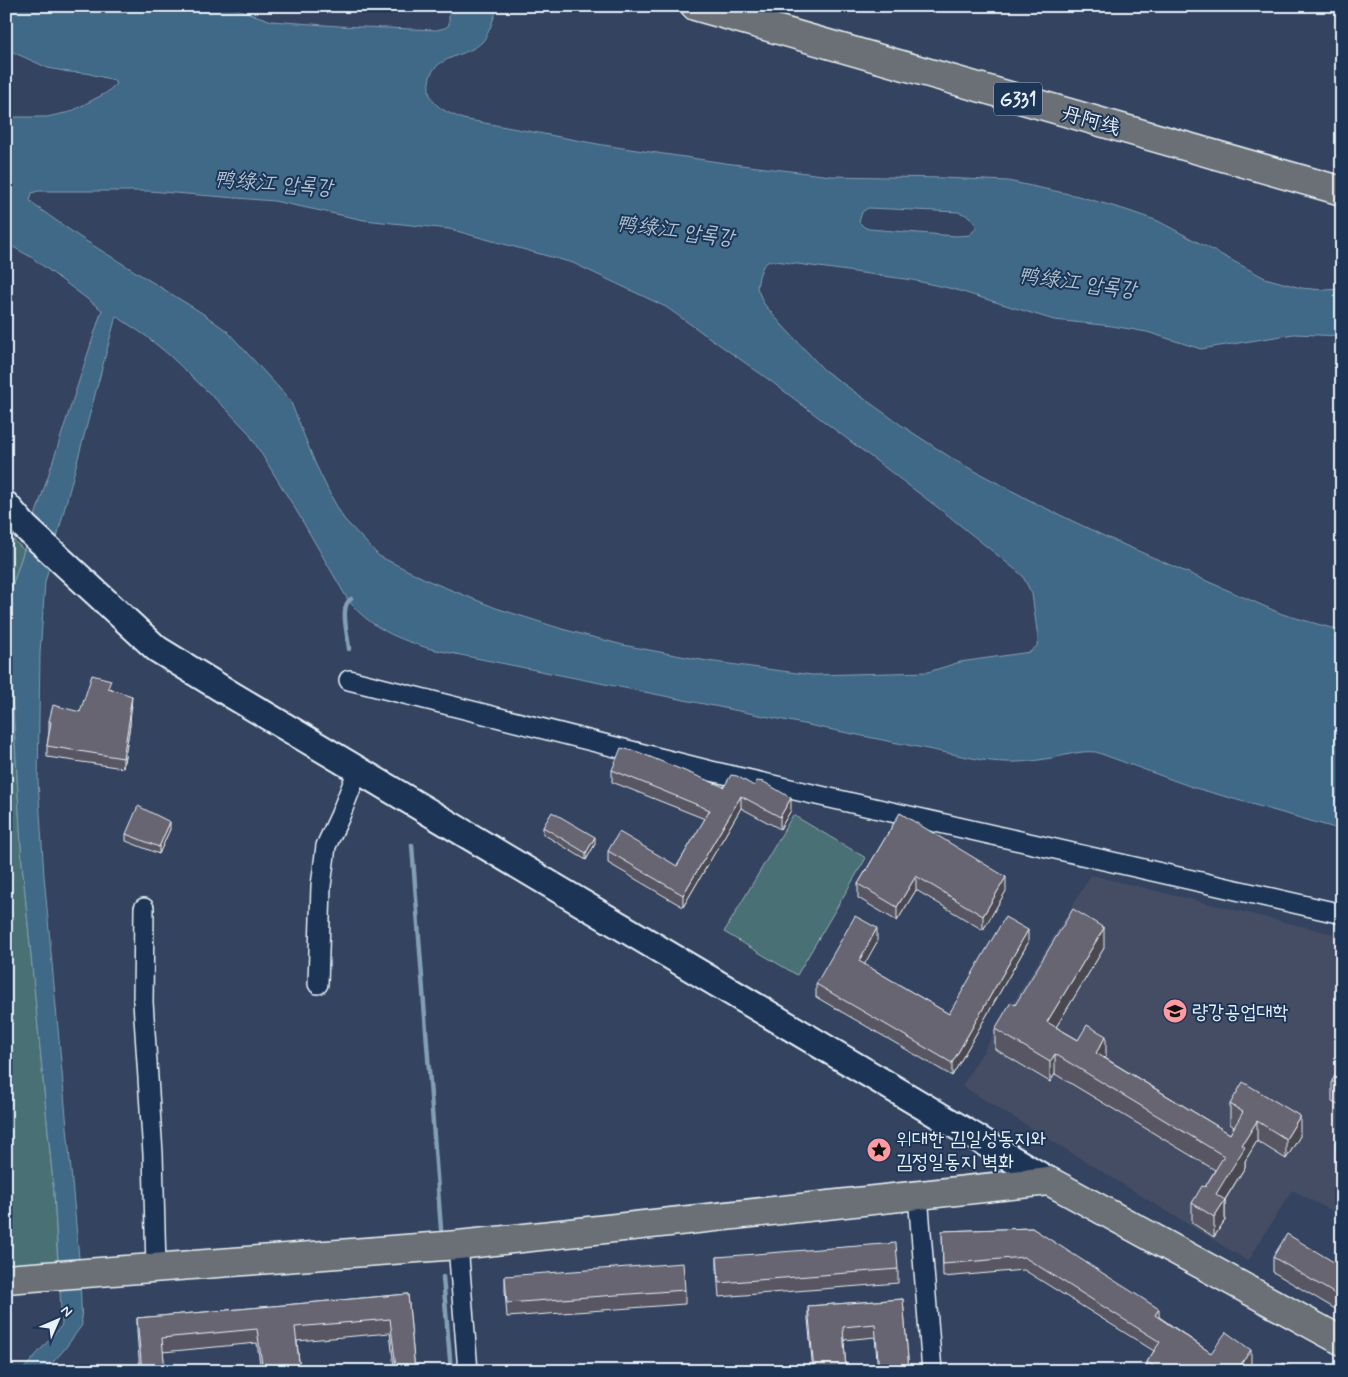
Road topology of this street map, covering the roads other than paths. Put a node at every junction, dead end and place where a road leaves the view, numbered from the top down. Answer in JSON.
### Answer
{"nodes":[{"id":1,"x":695,"y":6,"type":"edge"},
{"id":2,"x":1342,"y":191,"type":"edge"},
{"id":3,"x":6,"y":505,"type":"edge"},
{"id":4,"x":349,"y":680,"type":"dead end"},
{"id":5,"x":358,"y":770,"type":"junction"},
{"id":6,"x":144,"y":908,"type":"dead end"},
{"id":7,"x":1342,"y":914,"type":"edge"},
{"id":8,"x":318,"y":984,"type":"dead end"},
{"id":9,"x":1050,"y":1181,"type":"junction"},
{"id":10,"x":918,"y":1196,"type":"junction"},
{"id":11,"x":458,"y":1245,"type":"junction"},
{"id":12,"x":156,"y":1267,"type":"junction"},
{"id":13,"x":6,"y":1279,"type":"edge"},
{"id":14,"x":1342,"y":1341,"type":"edge"},
{"id":15,"x":468,"y":1371,"type":"edge"},
{"id":16,"x":932,"y":1371,"type":"edge"}],
"edges":[{"from":1,"to":2,"type":"main road","name":"丹阿线","number":"G331"},
{"from":3,"to":5,"type":"main road"},
{"from":4,"to":7,"type":"street"},
{"from":5,"to":8,"type":"street"},
{"from":5,"to":9,"type":"main road"},
{"from":6,"to":12,"type":"street"},
{"from":9,"to":10,"type":"main road"},
{"from":9,"to":14,"type":"main road"},
{"from":10,"to":11,"type":"main road"},
{"from":10,"to":16,"type":"street"},
{"from":11,"to":12,"type":"main road"},
{"from":11,"to":15,"type":"street"},
{"from":12,"to":13,"type":"main road"}]}
